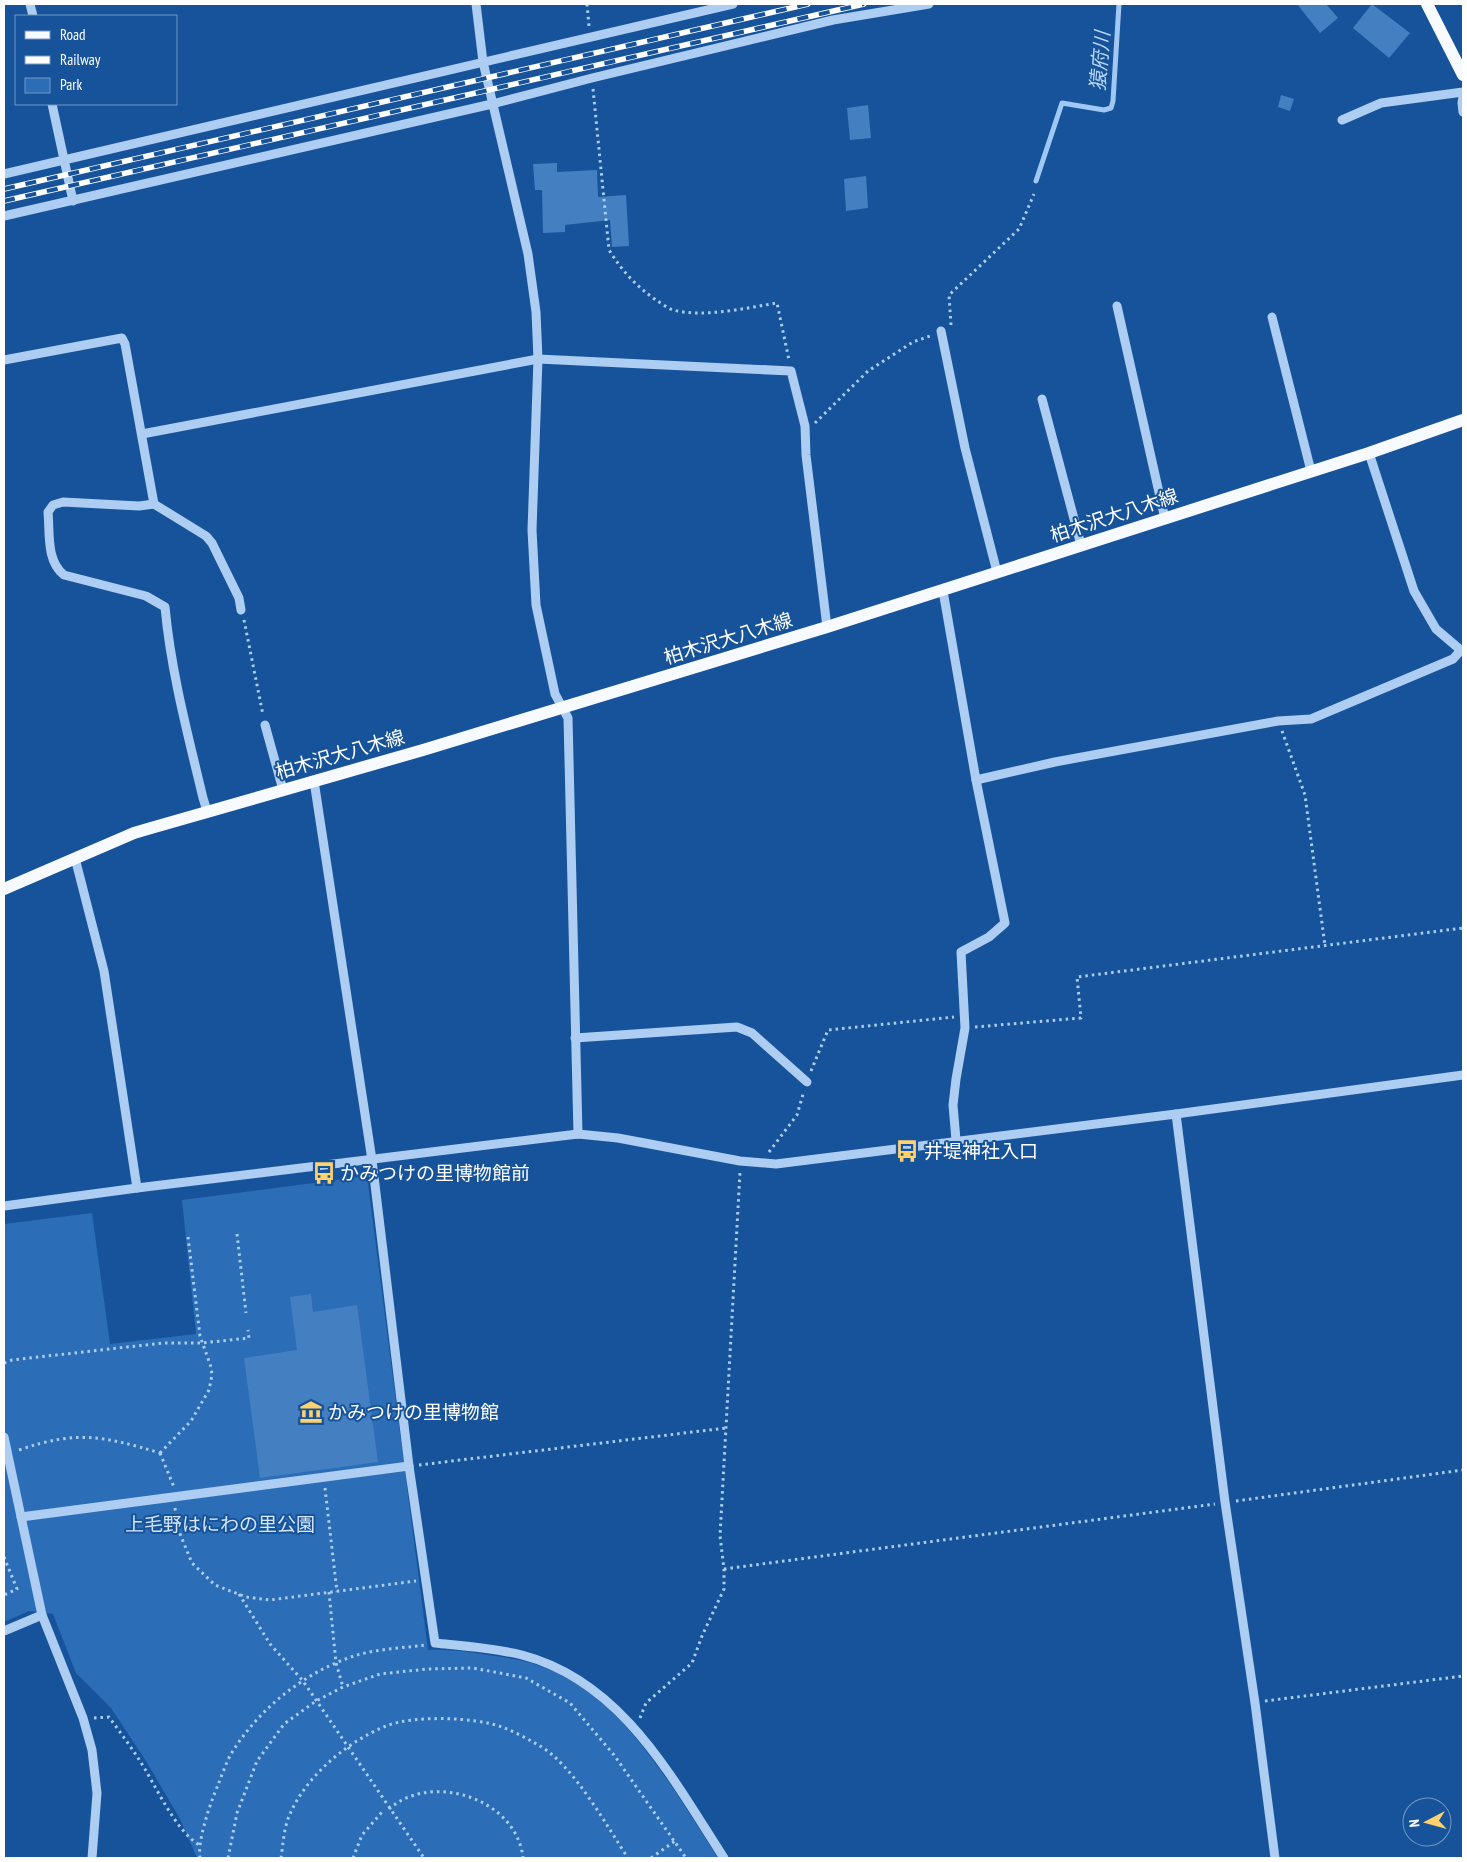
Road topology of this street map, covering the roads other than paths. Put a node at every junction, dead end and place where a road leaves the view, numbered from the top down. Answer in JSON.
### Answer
{"nodes":[{"id":1,"x":476,"y":4,"type":"edge"},
{"id":2,"x":733,"y":4,"type":"edge"},
{"id":3,"x":929,"y":4,"type":"edge"},
{"id":4,"x":1427,"y":4,"type":"edge"},
{"id":5,"x":483,"y":62,"type":"junction"},
{"id":6,"x":1463,"y":75,"type":"edge"},
{"id":7,"x":1463,"y":92,"type":"edge"},
{"id":8,"x":1463,"y":97,"type":"edge"},
{"id":9,"x":492,"y":104,"type":"junction"},
{"id":10,"x":52,"y":105,"type":"edge"},
{"id":11,"x":1463,"y":112,"type":"edge"},
{"id":12,"x":1342,"y":120,"type":"dead end"},
{"id":13,"x":64,"y":159,"type":"junction"},
{"id":14,"x":4,"y":174,"type":"edge"},
{"id":15,"x":73,"y":201,"type":"junction"},
{"id":16,"x":4,"y":216,"type":"edge"},
{"id":17,"x":1117,"y":306,"type":"dead end"},
{"id":18,"x":1272,"y":317,"type":"dead end"},
{"id":19,"x":942,"y":331,"type":"road end"},
{"id":20,"x":538,"y":359,"type":"junction"},
{"id":21,"x":4,"y":360,"type":"edge"},
{"id":22,"x":1042,"y":399,"type":"dead end"},
{"id":23,"x":1463,"y":420,"type":"edge"},
{"id":24,"x":142,"y":434,"type":"junction"},
{"id":25,"x":1369,"y":453,"type":"junction"},
{"id":26,"x":1310,"y":471,"type":"junction"},
{"id":27,"x":154,"y":504,"type":"junction"},
{"id":28,"x":1165,"y":518,"type":"junction"},
{"id":29,"x":1080,"y":545,"type":"junction"},
{"id":30,"x":997,"y":572,"type":"junction"},
{"id":31,"x":942,"y":591,"type":"junction"},
{"id":32,"x":241,"y":610,"type":"road end"},
{"id":33,"x":827,"y":627,"type":"junction"},
{"id":34,"x":1462,"y":651,"type":"edge"},
{"id":35,"x":561,"y":708,"type":"junction"},
{"id":36,"x":265,"y":724,"type":"road end"},
{"id":37,"x":976,"y":780,"type":"junction"},
{"id":38,"x":314,"y":781,"type":"junction"},
{"id":39,"x":283,"y":790,"type":"junction"},
{"id":40,"x":207,"y":811,"type":"junction"},
{"id":41,"x":75,"y":858,"type":"junction"},
{"id":42,"x":4,"y":889,"type":"edge"},
{"id":43,"x":576,"y":1038,"type":"junction"},
{"id":44,"x":1463,"y":1074,"type":"edge"},
{"id":45,"x":807,"y":1082,"type":"road end"},
{"id":46,"x":1176,"y":1114,"type":"junction"},
{"id":47,"x":578,"y":1134,"type":"junction"},
{"id":48,"x":956,"y":1140,"type":"junction"},
{"id":49,"x":372,"y":1160,"type":"junction"},
{"id":50,"x":137,"y":1188,"type":"junction"},
{"id":51,"x":4,"y":1206,"type":"edge"},
{"id":52,"x":4,"y":1437,"type":"edge"},
{"id":53,"x":410,"y":1466,"type":"junction"},
{"id":54,"x":21,"y":1517,"type":"junction"},
{"id":55,"x":42,"y":1615,"type":"junction"},
{"id":56,"x":4,"y":1631,"type":"edge"},
{"id":57,"x":92,"y":1858,"type":"edge"},
{"id":58,"x":724,"y":1858,"type":"edge"},
{"id":59,"x":1275,"y":1858,"type":"edge"}],
"edges":[{"from":1,"to":5,"type":"street"},
{"from":2,"to":5,"type":"street"},
{"from":3,"to":9,"type":"street"},
{"from":4,"to":6,"type":"main road"},
{"from":5,"to":9,"type":"street"},
{"from":5,"to":13,"type":"street"},
{"from":7,"to":12,"type":"street"},
{"from":8,"to":11,"type":"street"},
{"from":9,"to":15,"type":"street"},
{"from":9,"to":20,"type":"street"},
{"from":10,"to":13,"type":"street"},
{"from":13,"to":14,"type":"street"},
{"from":13,"to":15,"type":"street"},
{"from":15,"to":16,"type":"street"},
{"from":17,"to":28,"type":"street"},
{"from":18,"to":26,"type":"street"},
{"from":19,"to":30,"type":"street"},
{"from":20,"to":24,"type":"street"},
{"from":20,"to":33,"type":"street"},
{"from":20,"to":35,"type":"street"},
{"from":21,"to":24,"type":"street"},
{"from":22,"to":29,"type":"street"},
{"from":23,"to":25,"type":"main road","name":"柏木沢大八木線"},
{"from":24,"to":27,"type":"street"},
{"from":25,"to":26,"type":"main road","name":"柏木沢大八木線"},
{"from":25,"to":34,"type":"street"},
{"from":26,"to":28,"type":"main road","name":"柏木沢大八木線"},
{"from":27,"to":32,"type":"street"},
{"from":27,"to":40,"type":"street"},
{"from":28,"to":29,"type":"main road","name":"柏木沢大八木線"},
{"from":29,"to":30,"type":"main road","name":"柏木沢大八木線"},
{"from":30,"to":31,"type":"main road","name":"柏木沢大八木線"},
{"from":31,"to":33,"type":"main road","name":"柏木沢大八木線"},
{"from":31,"to":37,"type":"street"},
{"from":33,"to":35,"type":"main road","name":"柏木沢大八木線"},
{"from":34,"to":37,"type":"street"},
{"from":35,"to":38,"type":"main road","name":"柏木沢大八木線"},
{"from":35,"to":43,"type":"street"},
{"from":36,"to":39,"type":"street"},
{"from":37,"to":48,"type":"street"},
{"from":38,"to":39,"type":"main road","name":"柏木沢大八木線"},
{"from":38,"to":49,"type":"street"},
{"from":39,"to":40,"type":"main road","name":"柏木沢大八木線"},
{"from":40,"to":41,"type":"main road","name":"柏木沢大八木線"},
{"from":41,"to":42,"type":"main road","name":"柏木沢大八木線"},
{"from":41,"to":50,"type":"street"},
{"from":43,"to":45,"type":"street"},
{"from":43,"to":47,"type":"street"},
{"from":44,"to":46,"type":"street"},
{"from":46,"to":48,"type":"street"},
{"from":46,"to":59,"type":"street"},
{"from":47,"to":48,"type":"street"},
{"from":47,"to":49,"type":"street"},
{"from":49,"to":50,"type":"street"},
{"from":49,"to":53,"type":"street"},
{"from":50,"to":51,"type":"street"},
{"from":52,"to":54,"type":"street"},
{"from":53,"to":54,"type":"street"},
{"from":53,"to":58,"type":"street"},
{"from":54,"to":55,"type":"street"},
{"from":55,"to":56,"type":"street"},
{"from":55,"to":57,"type":"street"}]}
